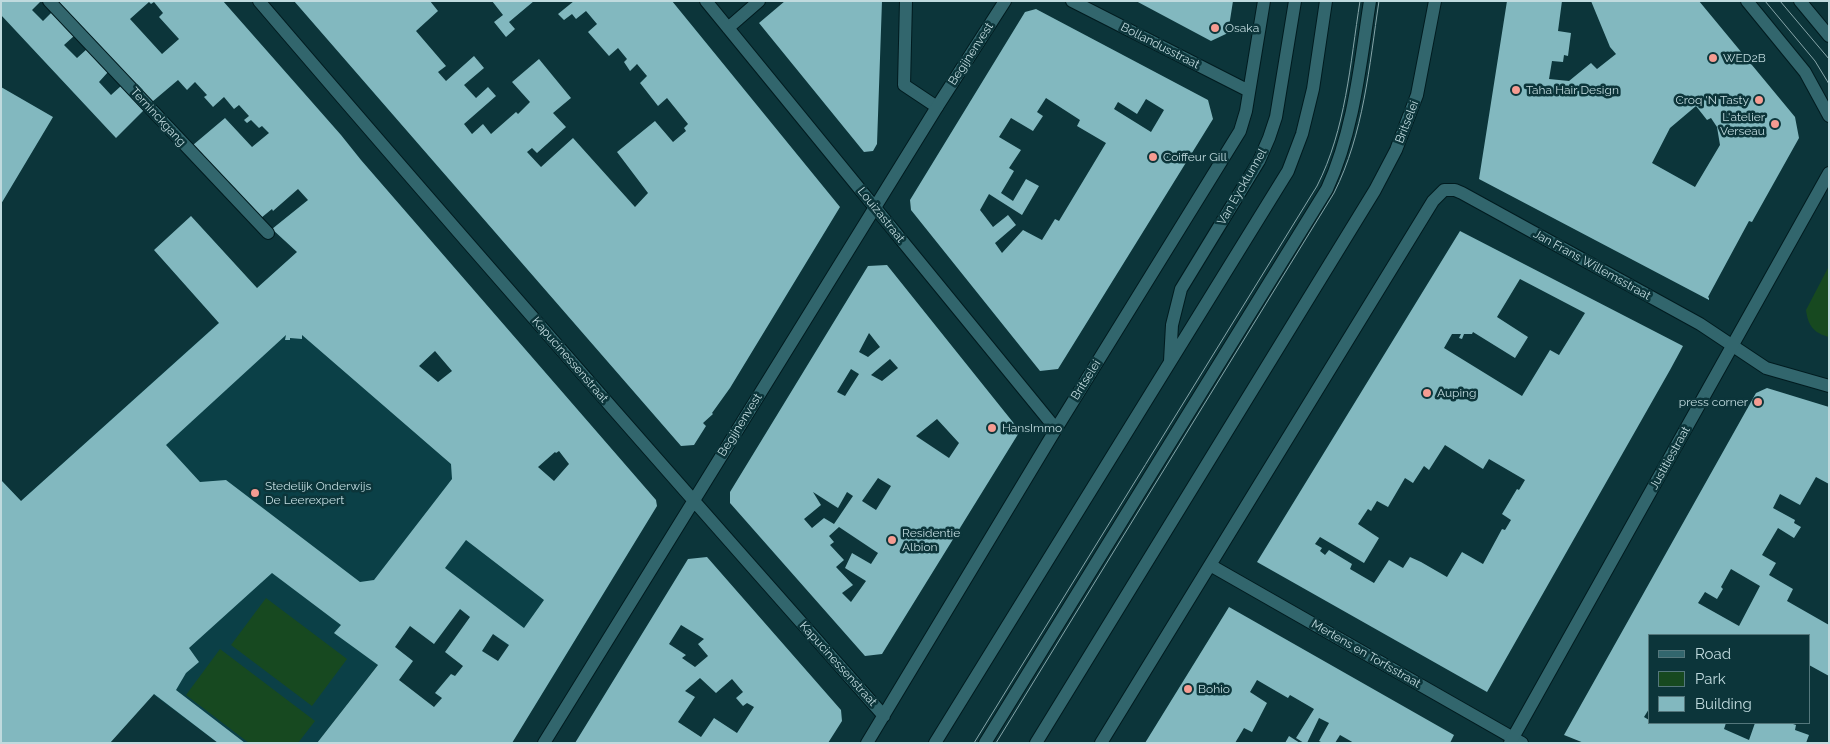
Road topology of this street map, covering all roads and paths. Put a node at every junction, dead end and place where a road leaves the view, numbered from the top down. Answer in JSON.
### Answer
{"nodes":[{"id":1,"x":49,"y":1,"type":"edge"},
{"id":2,"x":259,"y":1,"type":"edge"},
{"id":3,"x":706,"y":1,"type":"edge"},
{"id":4,"x":759,"y":1,"type":"edge"},
{"id":5,"x":906,"y":1,"type":"edge"},
{"id":6,"x":1005,"y":1,"type":"edge"},
{"id":7,"x":1072,"y":1,"type":"edge"},
{"id":8,"x":1264,"y":1,"type":"edge"},
{"id":9,"x":1295,"y":1,"type":"edge"},
{"id":10,"x":1326,"y":1,"type":"edge"},
{"id":11,"x":1370,"y":1,"type":"edge"},
{"id":12,"x":1435,"y":1,"type":"edge"},
{"id":13,"x":1747,"y":1,"type":"edge"},
{"id":14,"x":1800,"y":1,"type":"edge"},
{"id":15,"x":728,"y":28,"type":"junction"},
{"id":16,"x":1829,"y":36,"type":"edge"},
{"id":17,"x":1249,"y":91,"type":"junction"},
{"id":18,"x":937,"y":107,"type":"junction"},
{"id":19,"x":1829,"y":116,"type":"edge"},
{"id":20,"x":1829,"y":173,"type":"edge"},
{"id":21,"x":875,"y":208,"type":"junction"},
{"id":22,"x":268,"y":233,"type":"dead end"},
{"id":23,"x":1732,"y":346,"type":"junction"},
{"id":24,"x":1170,"y":364,"type":"junction"},
{"id":25,"x":1829,"y":386,"type":"edge"},
{"id":26,"x":1056,"y":429,"type":"junction"},
{"id":27,"x":693,"y":501,"type":"junction"},
{"id":28,"x":1210,"y":565,"type":"junction"},
{"id":29,"x":884,"y":716,"type":"junction"},
{"id":30,"x":1515,"y":741,"type":"edge"},
{"id":31,"x":544,"y":743,"type":"edge"},
{"id":32,"x":868,"y":743,"type":"edge"},
{"id":33,"x":935,"y":743,"type":"edge"},
{"id":34,"x":985,"y":743,"type":"edge"},
{"id":35,"x":1036,"y":743,"type":"edge"},
{"id":36,"x":1101,"y":743,"type":"edge"}],
"edges":[{"from":1,"to":22,"type":"street","name":"Terninckgang"},
{"from":2,"to":27,"type":"street","name":"Kapucinessenstraat"},
{"from":3,"to":15,"type":"street","name":"Louizastraat"},
{"from":4,"to":15,"type":"street"},
{"from":5,"to":18,"type":"street"},
{"from":6,"to":18,"type":"street","name":"Begijnenvest"},
{"from":7,"to":17,"type":"street","name":"Bollandusstraat"},
{"from":8,"to":17,"type":"street","name":"Britselei"},
{"from":9,"to":24,"type":"street","name":"Van Eycktunnel"},
{"from":10,"to":24,"type":"street"},
{"from":11,"to":34,"type":"street"},
{"from":12,"to":35,"type":"street","name":"Britselei"},
{"from":13,"to":19,"type":"street"},
{"from":14,"to":16,"type":"street"},
{"from":15,"to":21,"type":"street","name":"Louizastraat"},
{"from":17,"to":26,"type":"street","name":"Britselei"},
{"from":18,"to":21,"type":"street","name":"Begijnenvest"},
{"from":20,"to":23,"type":"street","name":"Justitiestraat"},
{"from":21,"to":26,"type":"street","name":"Louizastraat"},
{"from":21,"to":27,"type":"street","name":"Begijnenvest"},
{"from":23,"to":25,"type":"street","name":"Jan Frans Willemsstraat"},
{"from":23,"to":28,"type":"street","name":"Jan Frans Willemsstraat"},
{"from":23,"to":30,"type":"street","name":"Justitiestraat"},
{"from":24,"to":33,"type":"street"},
{"from":26,"to":29,"type":"street","name":"Britselei"},
{"from":27,"to":29,"type":"street","name":"Kapucinessenstraat"},
{"from":27,"to":31,"type":"street","name":"Begijnenvest"},
{"from":28,"to":30,"type":"street","name":"Mertens en Torfsstraat"},
{"from":28,"to":36,"type":"street"},
{"from":29,"to":32,"type":"street","name":"Britselei"}]}
